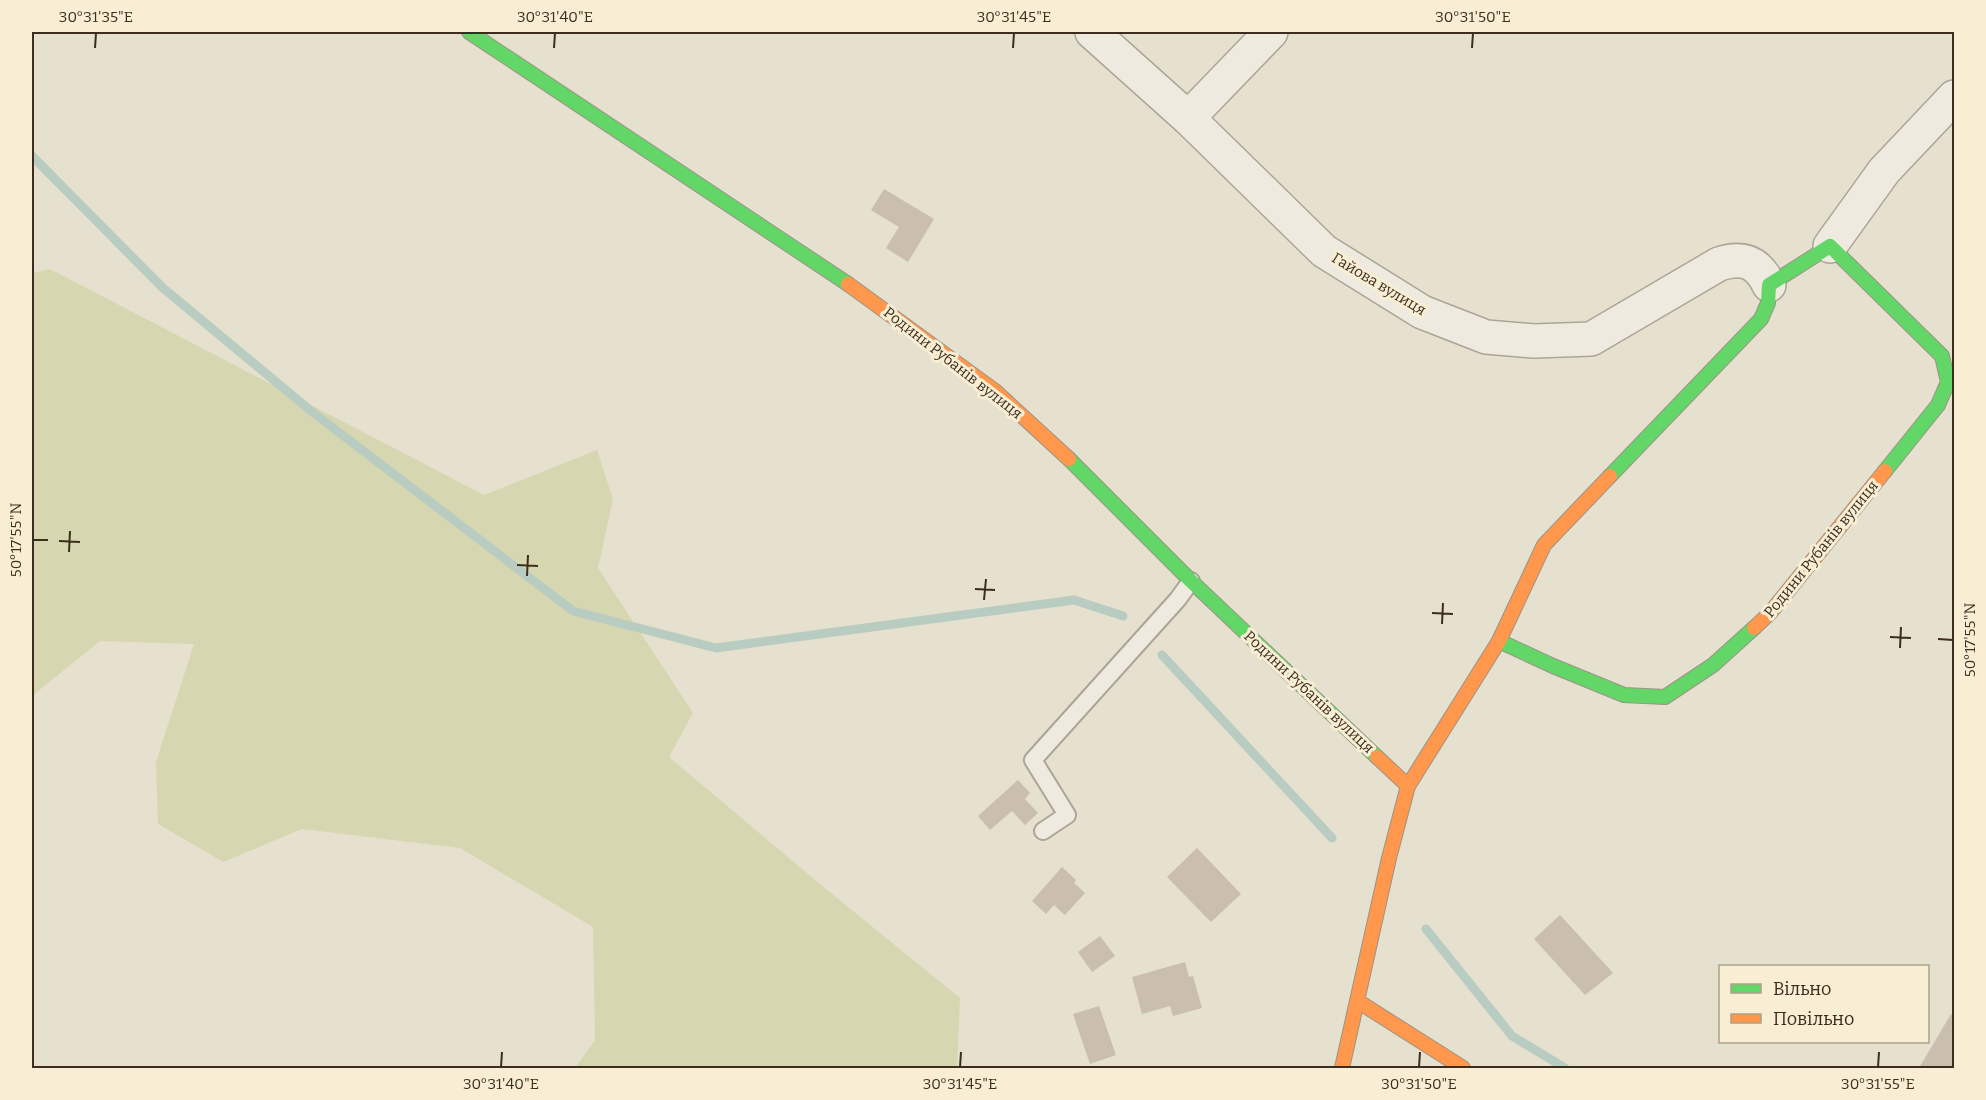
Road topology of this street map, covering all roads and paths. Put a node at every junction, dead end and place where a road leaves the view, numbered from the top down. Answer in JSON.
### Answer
{"nodes":[{"id":1,"x":469,"y":32,"type":"edge"},
{"id":2,"x":1092,"y":32,"type":"edge"},
{"id":3,"x":1271,"y":32,"type":"edge"},
{"id":4,"x":1954,"y":97,"type":"edge"},
{"id":5,"x":1188,"y":118,"type":"junction"},
{"id":6,"x":1830,"y":246,"type":"junction"},
{"id":7,"x":1769,"y":285,"type":"junction"},
{"id":8,"x":1191,"y":581,"type":"junction"},
{"id":9,"x":1499,"y":641,"type":"junction"},
{"id":10,"x":1408,"y":786,"type":"junction"},
{"id":11,"x":1042,"y":831,"type":"dead end"},
{"id":12,"x":1359,"y":1002,"type":"junction"},
{"id":13,"x":1342,"y":1068,"type":"edge"},
{"id":14,"x":1463,"y":1068,"type":"edge"}],
"edges":[{"from":1,"to":8,"type":"street","name":"Родини Рубанів вулиця"},
{"from":2,"to":5,"type":"street","name":"Гайова вулиця"},
{"from":3,"to":5,"type":"street"},
{"from":4,"to":6,"type":"street"},
{"from":5,"to":7,"type":"street","name":"Гайова вулиця"},
{"from":6,"to":7,"type":"street"},
{"from":6,"to":9,"type":"street","name":"Родини Рубанів вулиця"},
{"from":7,"to":9,"type":"street"},
{"from":8,"to":10,"type":"street","name":"Родини Рубанів вулиця"},
{"from":8,"to":11,"type":"lane"},
{"from":9,"to":10,"type":"street"},
{"from":10,"to":12,"type":"street"},
{"from":12,"to":13,"type":"street"},
{"from":12,"to":14,"type":"street"}]}
